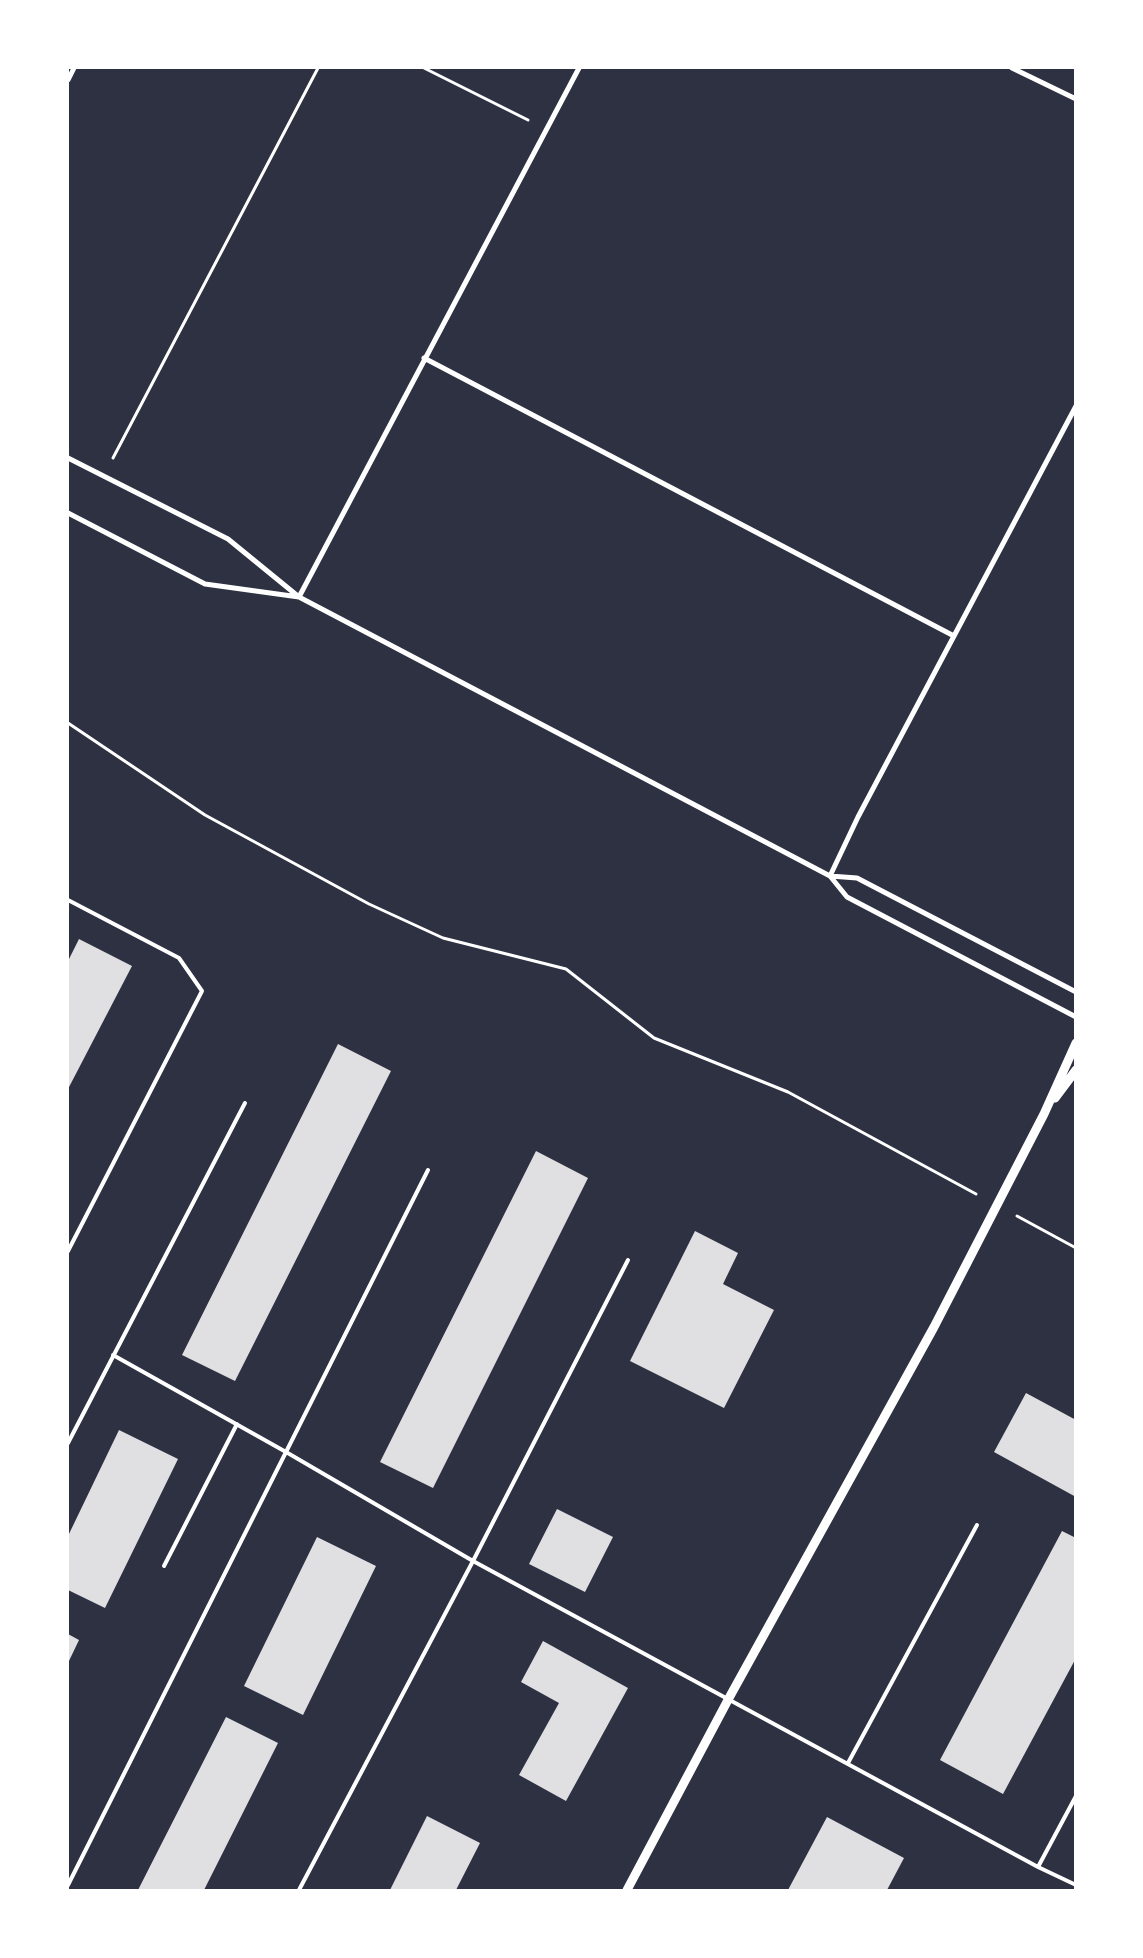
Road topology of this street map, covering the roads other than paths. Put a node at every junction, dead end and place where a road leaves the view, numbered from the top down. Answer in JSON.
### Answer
{"nodes":[{"id":1,"x":74,"y":68,"type":"edge"},
{"id":2,"x":580,"y":68,"type":"edge"},
{"id":3,"x":1012,"y":68,"type":"edge"},
{"id":4,"x":68,"y":80,"type":"edge"},
{"id":5,"x":1076,"y":100,"type":"edge"},
{"id":6,"x":424,"y":358,"type":"junction"},
{"id":7,"x":1076,"y":406,"type":"edge"},
{"id":8,"x":68,"y":458,"type":"edge"},
{"id":9,"x":68,"y":514,"type":"edge"},
{"id":10,"x":299,"y":597,"type":"junction"},
{"id":11,"x":954,"y":636,"type":"junction"},
{"id":12,"x":830,"y":876,"type":"junction"},
{"id":13,"x":68,"y":900,"type":"edge"},
{"id":14,"x":1076,"y":992,"type":"edge"},
{"id":15,"x":1076,"y":1017,"type":"edge"},
{"id":16,"x":1076,"y":1043,"type":"edge"},
{"id":17,"x":1076,"y":1070,"type":"edge"},
{"id":18,"x":245,"y":1103,"type":"dead end"},
{"id":19,"x":1044,"y":1114,"type":"junction"},
{"id":20,"x":428,"y":1170,"type":"dead end"},
{"id":21,"x":68,"y":1251,"type":"edge"},
{"id":22,"x":628,"y":1260,"type":"dead end"},
{"id":23,"x":113,"y":1356,"type":"junction"},
{"id":24,"x":237,"y":1424,"type":"junction"},
{"id":25,"x":68,"y":1444,"type":"edge"},
{"id":26,"x":286,"y":1452,"type":"junction"},
{"id":27,"x":977,"y":1525,"type":"dead end"},
{"id":28,"x":473,"y":1561,"type":"junction"},
{"id":29,"x":164,"y":1566,"type":"dead end"},
{"id":30,"x":729,"y":1698,"type":"junction"},
{"id":31,"x":848,"y":1763,"type":"junction"},
{"id":32,"x":1076,"y":1796,"type":"edge"},
{"id":33,"x":1038,"y":1867,"type":"junction"},
{"id":34,"x":68,"y":1885,"type":"edge"},
{"id":35,"x":1076,"y":1885,"type":"edge"},
{"id":36,"x":299,"y":1890,"type":"edge"},
{"id":37,"x":627,"y":1890,"type":"edge"}],
"edges":[{"from":1,"to":4,"type":"street"},
{"from":2,"to":6,"type":"street"},
{"from":3,"to":5,"type":"street"},
{"from":6,"to":10,"type":"street"},
{"from":6,"to":11,"type":"street"},
{"from":7,"to":11,"type":"street"},
{"from":8,"to":10,"type":"street"},
{"from":9,"to":10,"type":"street"},
{"from":10,"to":12,"type":"street"},
{"from":11,"to":12,"type":"street"},
{"from":12,"to":14,"type":"street"},
{"from":12,"to":15,"type":"street"},
{"from":13,"to":21,"type":"lane"},
{"from":16,"to":19,"type":"street"},
{"from":17,"to":19,"type":"street"},
{"from":18,"to":23,"type":"lane"},
{"from":19,"to":30,"type":"street"},
{"from":20,"to":26,"type":"lane"},
{"from":22,"to":28,"type":"lane"},
{"from":23,"to":24,"type":"lane"},
{"from":23,"to":25,"type":"lane"},
{"from":24,"to":26,"type":"lane"},
{"from":24,"to":29,"type":"lane"},
{"from":26,"to":28,"type":"lane"},
{"from":26,"to":34,"type":"lane"},
{"from":27,"to":31,"type":"lane"},
{"from":28,"to":30,"type":"lane"},
{"from":28,"to":36,"type":"lane"},
{"from":30,"to":31,"type":"lane"},
{"from":30,"to":37,"type":"street"},
{"from":31,"to":33,"type":"lane"},
{"from":32,"to":33,"type":"lane"},
{"from":33,"to":35,"type":"lane"}]}
